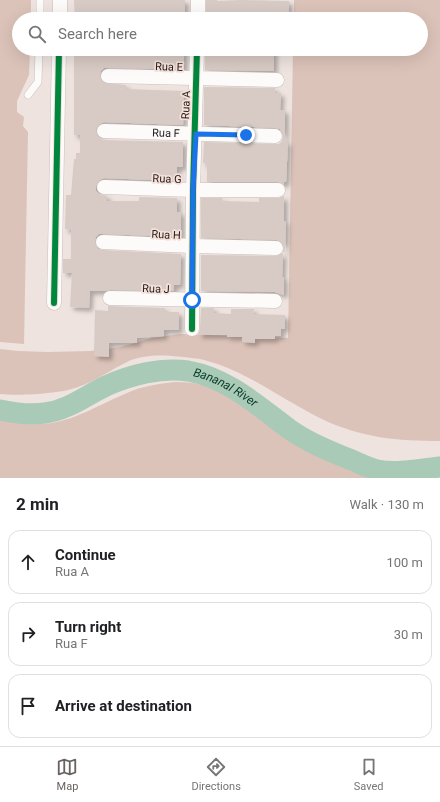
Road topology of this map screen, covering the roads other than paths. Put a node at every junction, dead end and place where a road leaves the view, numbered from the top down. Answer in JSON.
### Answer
{"nodes":[{"id":1,"x":40,"y":0,"type":"edge"},
{"id":2,"x":60,"y":0,"type":"edge"},
{"id":3,"x":198,"y":0,"type":"edge"},
{"id":4,"x":40,"y":12,"type":"edge"},
{"id":5,"x":60,"y":12,"type":"edge"},
{"id":6,"x":198,"y":12,"type":"edge"},
{"id":7,"x":39,"y":56,"type":"edge"},
{"id":8,"x":59,"y":56,"type":"edge"},
{"id":9,"x":197,"y":56,"type":"edge"},
{"id":10,"x":108,"y":76,"type":"dead end"},
{"id":11,"x":197,"y":78,"type":"junction"},
{"id":12,"x":278,"y":80,"type":"dead end"},
{"id":13,"x":28,"y":95,"type":"dead end"},
{"id":14,"x":104,"y":131,"type":"dead end"},
{"id":15,"x":196,"y":134,"type":"junction"},
{"id":16,"x":274,"y":136,"type":"dead end"},
{"id":17,"x":104,"y":187,"type":"dead end"},
{"id":18,"x":193,"y":190,"type":"junction"},
{"id":19,"x":278,"y":190,"type":"dead end"},
{"id":20,"x":103,"y":242,"type":"dead end"},
{"id":21,"x":192,"y":246,"type":"junction"},
{"id":22,"x":276,"y":248,"type":"dead end"},
{"id":23,"x":110,"y":298,"type":"dead end"},
{"id":24,"x":192,"y":300,"type":"junction"},
{"id":25,"x":275,"y":301,"type":"dead end"},
{"id":26,"x":54,"y":303,"type":"dead end"},
{"id":27,"x":192,"y":329,"type":"dead end"}],
"edges":[{"from":1,"to":4,"type":"lane"},
{"from":2,"to":5,"type":"street"},
{"from":3,"to":6,"type":"street"},
{"from":7,"to":13,"type":"lane"},
{"from":8,"to":26,"type":"street"},
{"from":9,"to":11,"type":"street","name":"Rua A"},
{"from":10,"to":11,"type":"street","name":"Rua E"},
{"from":11,"to":12,"type":"street","name":"Rua E"},
{"from":11,"to":15,"type":"street","name":"Rua A"},
{"from":14,"to":15,"type":"street","name":"Rua F"},
{"from":15,"to":16,"type":"street","name":"Rua F"},
{"from":15,"to":18,"type":"street","name":"Rua A"},
{"from":17,"to":18,"type":"street","name":"Rua G"},
{"from":18,"to":19,"type":"street","name":"Rua G"},
{"from":18,"to":21,"type":"street","name":"Rua A"},
{"from":20,"to":21,"type":"street","name":"Rua H"},
{"from":21,"to":22,"type":"street","name":"Rua H"},
{"from":21,"to":24,"type":"street","name":"Rua A"},
{"from":23,"to":24,"type":"street","name":"Rua J"},
{"from":24,"to":25,"type":"street","name":"Rua J"},
{"from":24,"to":27,"type":"street","name":"Rua A"}]}
